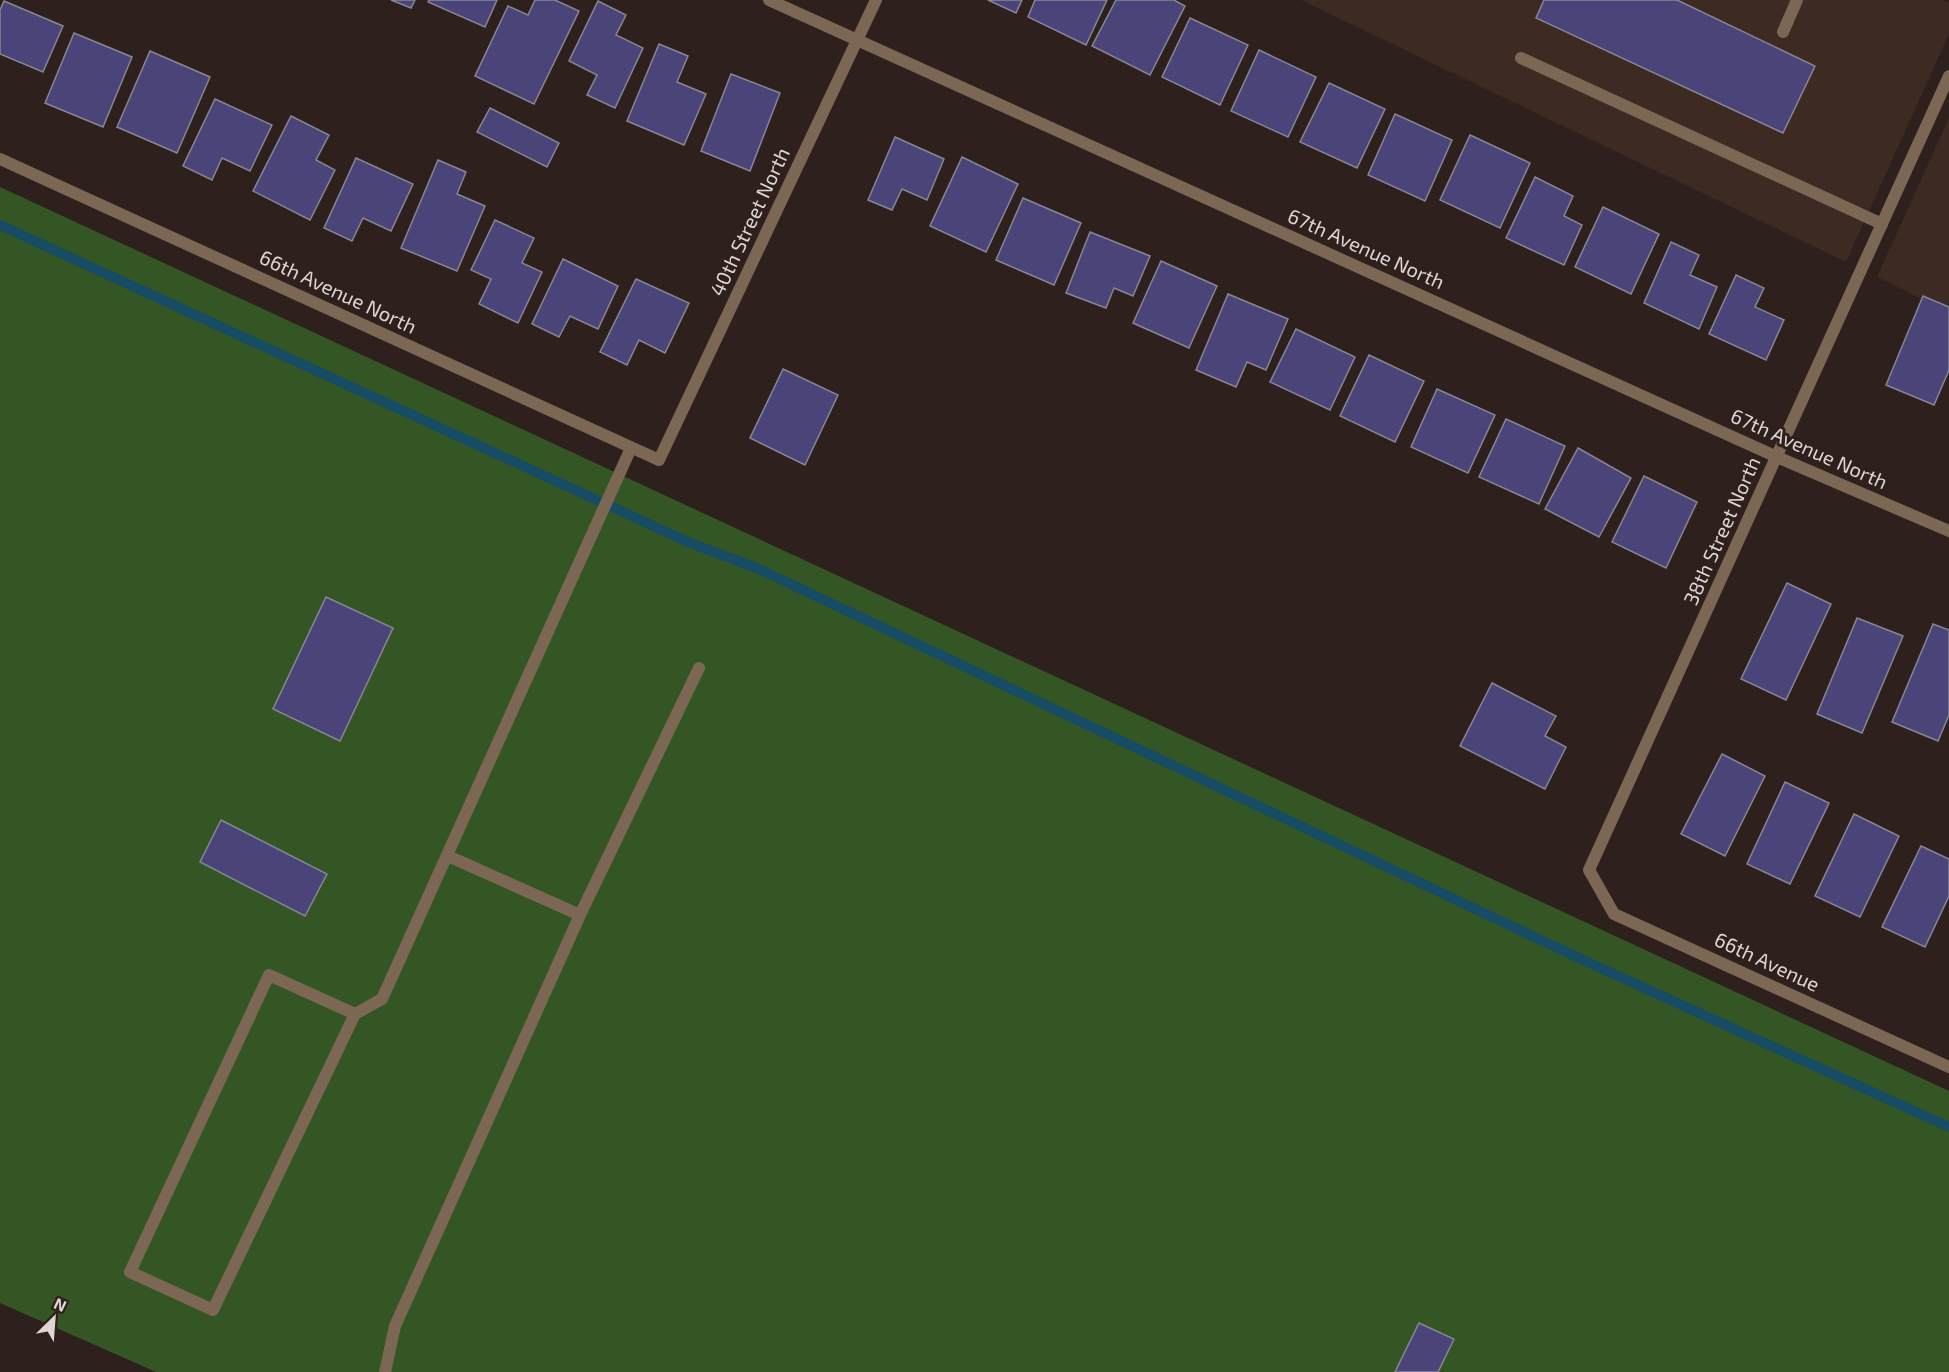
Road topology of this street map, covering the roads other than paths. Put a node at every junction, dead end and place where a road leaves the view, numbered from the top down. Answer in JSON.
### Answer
{"nodes":[{"id":1,"x":769,"y":0,"type":"edge"},
{"id":2,"x":876,"y":0,"type":"edge"},
{"id":3,"x":1797,"y":0,"type":"edge"},
{"id":4,"x":1783,"y":32,"type":"dead end"},
{"id":5,"x":857,"y":40,"type":"junction"},
{"id":6,"x":1521,"y":58,"type":"dead end"},
{"id":7,"x":1949,"y":76,"type":"edge"},
{"id":8,"x":0,"y":159,"type":"edge"},
{"id":9,"x":1882,"y":224,"type":"junction"},
{"id":10,"x":631,"y":448,"type":"junction"},
{"id":11,"x":1777,"y":457,"type":"junction"},
{"id":12,"x":659,"y":460,"type":"joint"},
{"id":13,"x":1949,"y":531,"type":"edge"},
{"id":14,"x":699,"y":668,"type":"dead end"},
{"id":15,"x":448,"y":855,"type":"junction"},
{"id":16,"x":1589,"y":870,"type":"joint"},
{"id":17,"x":580,"y":915,"type":"junction"},
{"id":18,"x":356,"y":1014,"type":"junction"},
{"id":19,"x":1949,"y":1067,"type":"edge"},
{"id":20,"x":385,"y":1372,"type":"edge"}],
"edges":[{"from":1,"to":5,"type":"street","name":"67th Avenue North"},
{"from":2,"to":5,"type":"street","name":"40th Street North"},
{"from":3,"to":4,"type":"street"},
{"from":5,"to":11,"type":"street","name":"67th Avenue North"},
{"from":5,"to":12,"type":"street","name":"40th Street North"},
{"from":6,"to":9,"type":"street"},
{"from":7,"to":9,"type":"street","name":"38th Street North"},
{"from":8,"to":10,"type":"street","name":"66th Avenue North"},
{"from":9,"to":11,"type":"street","name":"38th Street North"},
{"from":10,"to":12,"type":"street","name":"66th Avenue North"},
{"from":10,"to":15,"type":"street"},
{"from":11,"to":13,"type":"street","name":"67th Avenue North"},
{"from":11,"to":16,"type":"street","name":"38th Street North"},
{"from":14,"to":17,"type":"street"},
{"from":15,"to":17,"type":"street"},
{"from":15,"to":18,"type":"street"},
{"from":16,"to":19,"type":"street","name":"66th Avenue"},
{"from":17,"to":20,"type":"street"},
{"from":18,"to":18,"type":"street"}]}
